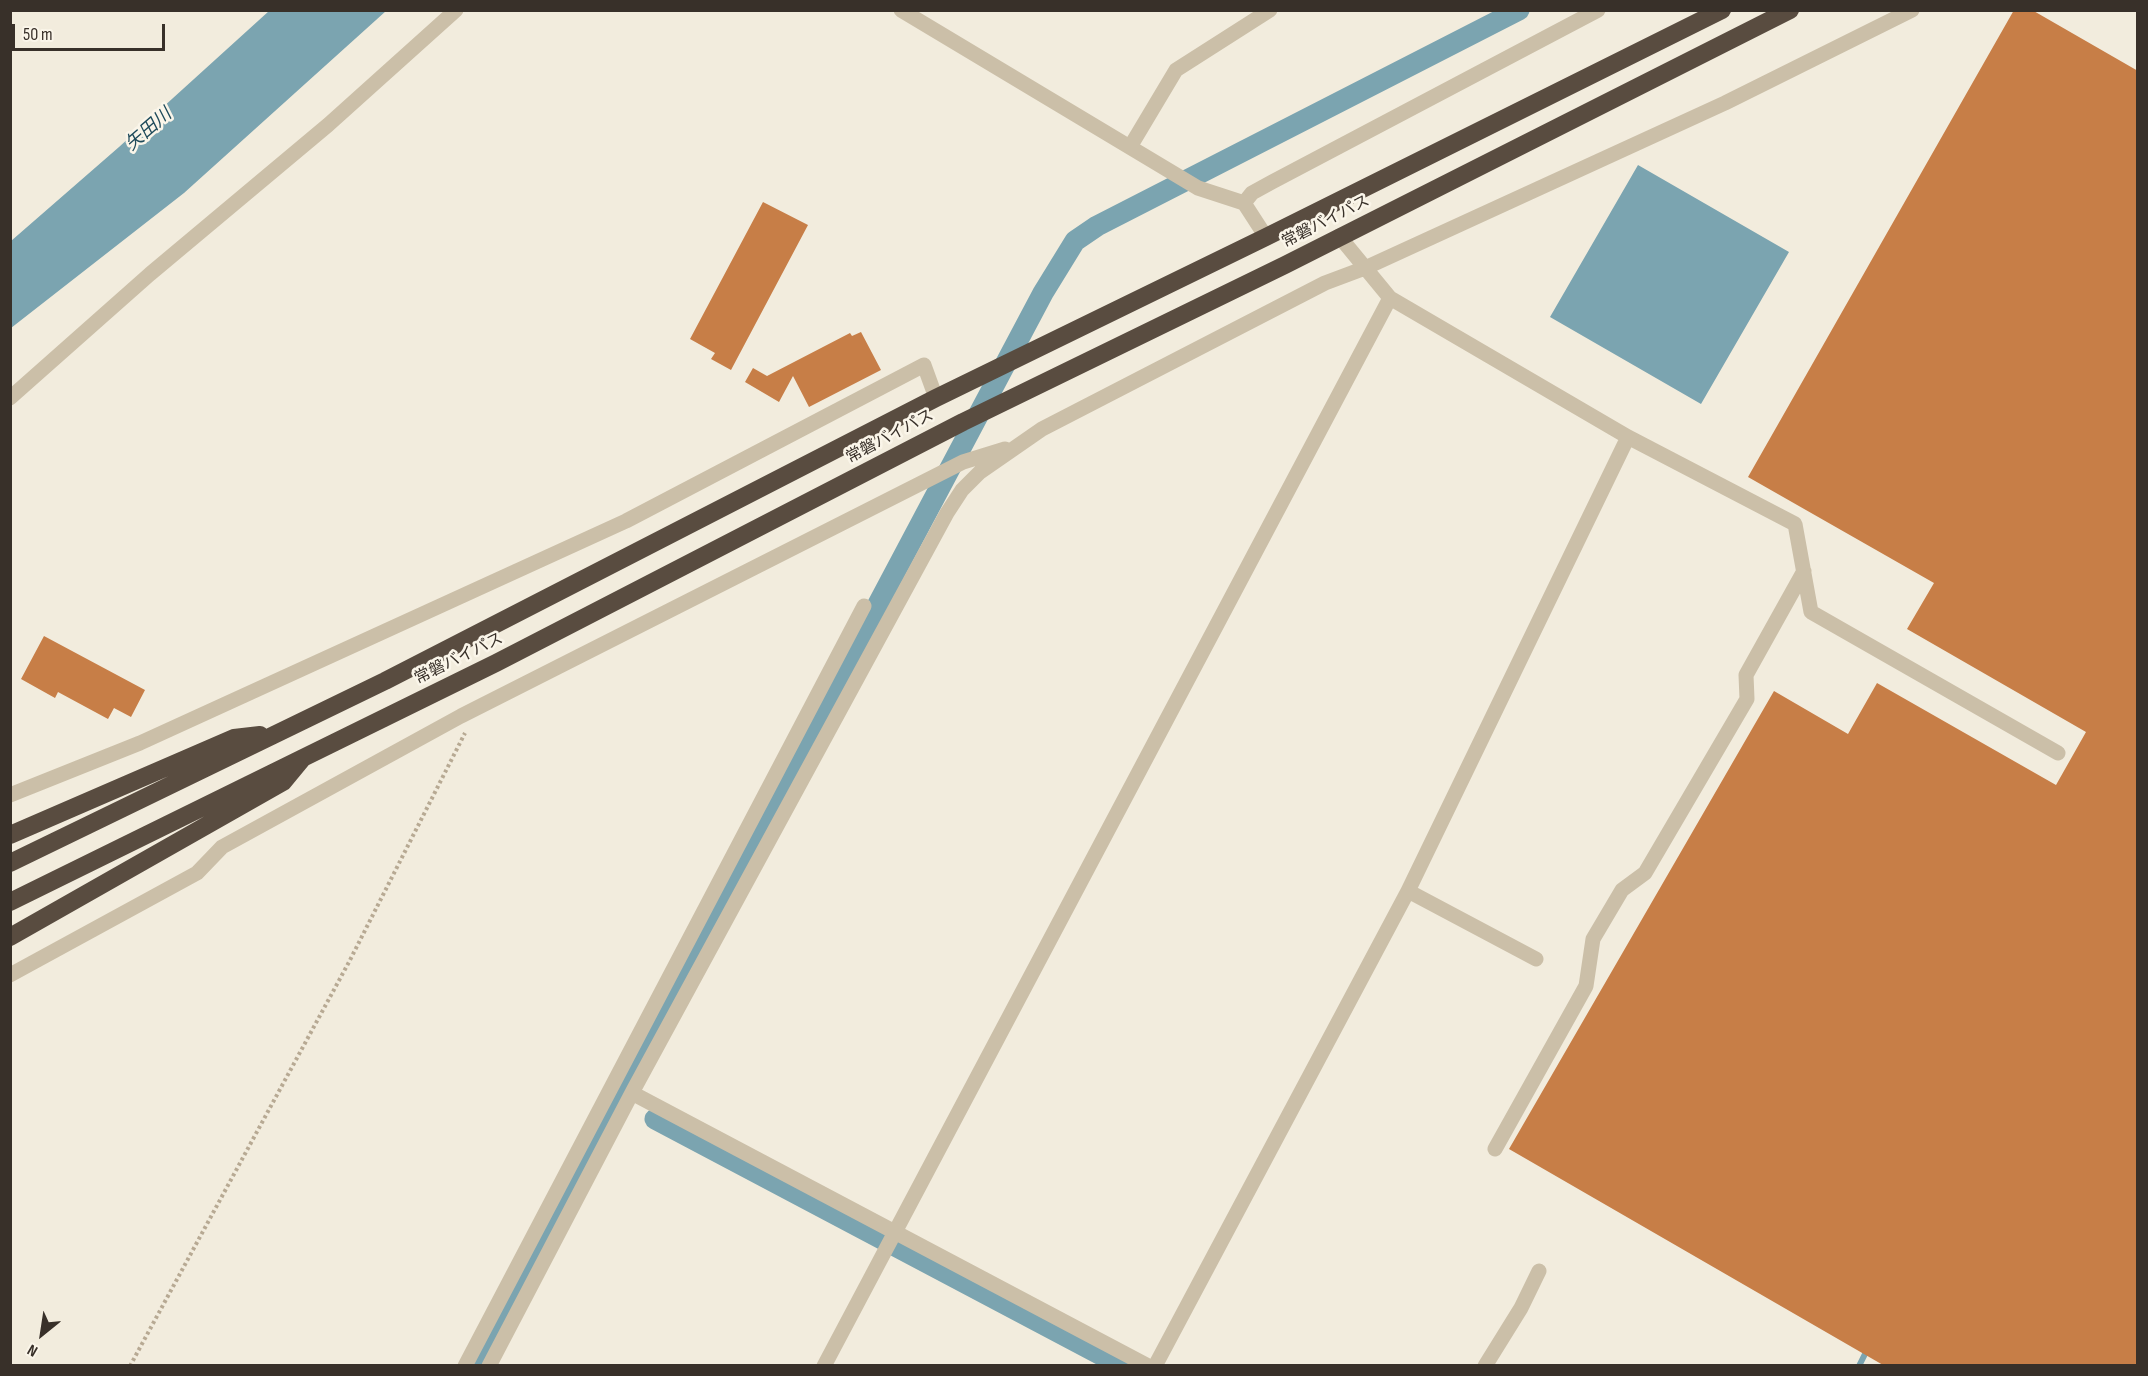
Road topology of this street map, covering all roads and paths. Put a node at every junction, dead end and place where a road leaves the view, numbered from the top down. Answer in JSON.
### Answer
{"nodes":[{"id":1,"x":456,"y":10,"type":"edge"},
{"id":2,"x":901,"y":10,"type":"edge"},
{"id":3,"x":1270,"y":10,"type":"edge"},
{"id":4,"x":1598,"y":10,"type":"edge"},
{"id":5,"x":1722,"y":10,"type":"edge"},
{"id":6,"x":1790,"y":10,"type":"edge"},
{"id":7,"x":1912,"y":10,"type":"edge"},
{"id":8,"x":1130,"y":147,"type":"junction"},
{"id":9,"x":1244,"y":203,"type":"junction"},
{"id":10,"x":1339,"y":236,"type":"junction"},
{"id":11,"x":1266,"y":237,"type":"junction"},
{"id":12,"x":1365,"y":268,"type":"junction"},
{"id":13,"x":1389,"y":298,"type":"junction"},
{"id":14,"x":10,"y":398,"type":"edge"},
{"id":15,"x":936,"y":398,"type":"junction"},
{"id":16,"x":1628,"y":437,"type":"junction"},
{"id":17,"x":1015,"y":446,"type":"junction"},
{"id":18,"x":1804,"y":571,"type":"junction"},
{"id":19,"x":864,"y":606,"type":"dead end"},
{"id":20,"x":461,"y":716,"type":"junction"},
{"id":21,"x":2058,"y":753,"type":"dead end"},
{"id":22,"x":307,"y":754,"type":"junction"},
{"id":23,"x":144,"y":789,"type":"junction"},
{"id":24,"x":10,"y":795,"type":"edge"},
{"id":25,"x":10,"y":835,"type":"edge"},
{"id":26,"x":10,"y":862,"type":"edge"},
{"id":27,"x":1408,"y":891,"type":"junction"},
{"id":28,"x":10,"y":902,"type":"edge"},
{"id":29,"x":10,"y":937,"type":"edge"},
{"id":30,"x":1536,"y":959,"type":"dead end"},
{"id":31,"x":10,"y":975,"type":"edge"},
{"id":32,"x":632,"y":1093,"type":"junction"},
{"id":33,"x":604,"y":1101,"type":"junction"},
{"id":34,"x":624,"y":1112,"type":"junction"},
{"id":35,"x":1495,"y":1149,"type":"dead end"},
{"id":36,"x":895,"y":1232,"type":"junction"},
{"id":37,"x":1539,"y":1271,"type":"dead end"},
{"id":38,"x":130,"y":1365,"type":"edge"},
{"id":39,"x":465,"y":1365,"type":"edge"},
{"id":40,"x":489,"y":1365,"type":"edge"},
{"id":41,"x":825,"y":1365,"type":"edge"},
{"id":42,"x":1148,"y":1365,"type":"edge"},
{"id":43,"x":1155,"y":1365,"type":"edge"},
{"id":44,"x":1485,"y":1365,"type":"edge"}],
"edges":[{"from":1,"to":14,"type":"street"},
{"from":2,"to":8,"type":"street"},
{"from":3,"to":8,"type":"street"},
{"from":4,"to":9,"type":"street"},
{"from":5,"to":11,"type":"highway","name":"常磐バイパス"},
{"from":6,"to":10,"type":"highway","name":"常磐バイパス"},
{"from":7,"to":12,"type":"street"},
{"from":8,"to":9,"type":"street"},
{"from":9,"to":11,"type":"street"},
{"from":10,"to":12,"type":"street"},
{"from":10,"to":22,"type":"highway","name":"常磐バイパス"},
{"from":11,"to":15,"type":"highway","name":"常磐バイパス"},
{"from":12,"to":13,"type":"street"},
{"from":12,"to":17,"type":"street"},
{"from":13,"to":16,"type":"street"},
{"from":13,"to":36,"type":"street"},
{"from":15,"to":23,"type":"highway","name":"常磐バイパス"},
{"from":15,"to":24,"type":"street"},
{"from":16,"to":18,"type":"street"},
{"from":16,"to":27,"type":"street"},
{"from":17,"to":20,"type":"street"},
{"from":17,"to":32,"type":"street"},
{"from":18,"to":21,"type":"street"},
{"from":18,"to":35,"type":"street"},
{"from":19,"to":33,"type":"street"},
{"from":20,"to":31,"type":"street"},
{"from":20,"to":38,"type":"path"},
{"from":22,"to":28,"type":"highway","name":"常磐バイパス"},
{"from":22,"to":29,"type":"highway"},
{"from":23,"to":25,"type":"highway"},
{"from":23,"to":26,"type":"highway","name":"常磐バイパス"},
{"from":27,"to":30,"type":"street"},
{"from":27,"to":43,"type":"street"},
{"from":32,"to":34,"type":"street"},
{"from":32,"to":36,"type":"street"},
{"from":33,"to":34,"type":"street"},
{"from":33,"to":39,"type":"street"},
{"from":34,"to":40,"type":"street"},
{"from":36,"to":41,"type":"street"},
{"from":36,"to":42,"type":"street"},
{"from":37,"to":44,"type":"street"}]}
